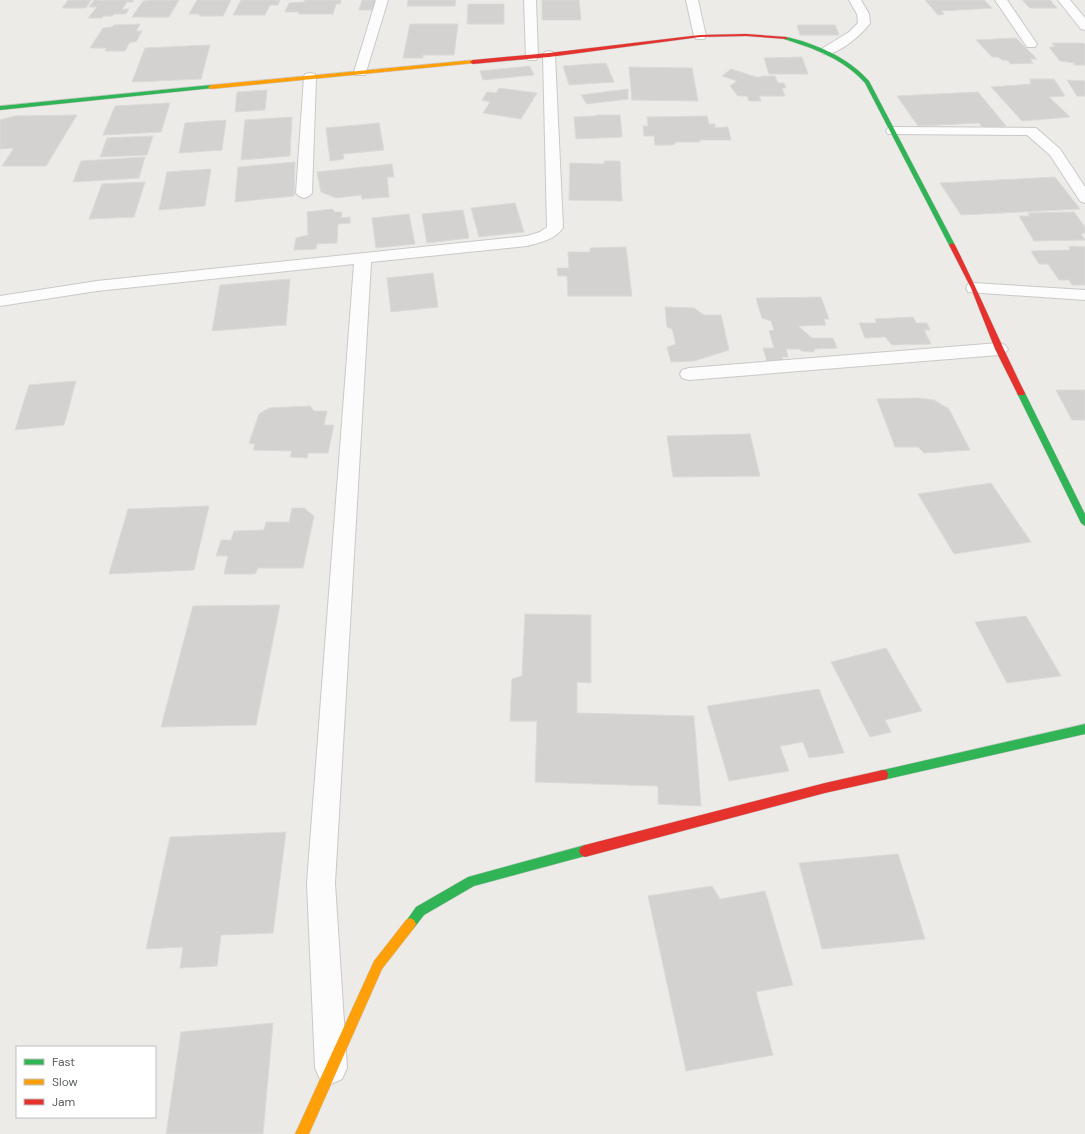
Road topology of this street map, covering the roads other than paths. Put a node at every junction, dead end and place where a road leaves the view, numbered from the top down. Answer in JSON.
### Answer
{"nodes":[{"id":1,"x":382,"y":0,"type":"edge"},
{"id":2,"x":530,"y":0,"type":"edge"},
{"id":3,"x":692,"y":0,"type":"edge"},
{"id":4,"x":854,"y":0,"type":"edge"},
{"id":5,"x":1001,"y":0,"type":"edge"},
{"id":6,"x":1064,"y":0,"type":"edge"},
{"id":7,"x":1085,"y":26,"type":"edge"},
{"id":8,"x":700,"y":36,"type":"junction"},
{"id":9,"x":1031,"y":44,"type":"dead end"},
{"id":10,"x":827,"y":51,"type":"junction"},
{"id":11,"x":549,"y":55,"type":"junction"},
{"id":12,"x":532,"y":57,"type":"junction"},
{"id":13,"x":360,"y":72,"type":"junction"},
{"id":14,"x":310,"y":77,"type":"junction"},
{"id":15,"x":0,"y":108,"type":"edge"},
{"id":16,"x":893,"y":131,"type":"junction"},
{"id":17,"x":304,"y":193,"type":"dead end"},
{"id":18,"x":1085,"y":198,"type":"edge"},
{"id":19,"x":363,"y":258,"type":"junction"},
{"id":20,"x":974,"y":288,"type":"junction"},
{"id":21,"x":1084,"y":298,"type":"edge"},
{"id":22,"x":0,"y":301,"type":"edge"},
{"id":23,"x":999,"y":349,"type":"junction"},
{"id":24,"x":689,"y":374,"type":"dead end"},
{"id":25,"x":1085,"y":523,"type":"edge"},
{"id":26,"x":1085,"y":729,"type":"edge"},
{"id":27,"x":331,"y":1068,"type":"junction"},
{"id":28,"x":302,"y":1134,"type":"edge"}],
"edges":[{"from":1,"to":13,"type":"street"},
{"from":2,"to":12,"type":"street"},
{"from":3,"to":8,"type":"street"},
{"from":4,"to":10,"type":"street"},
{"from":5,"to":9,"type":"street"},
{"from":6,"to":7,"type":"street"},
{"from":8,"to":10,"type":"street"},
{"from":8,"to":11,"type":"street"},
{"from":10,"to":16,"type":"street"},
{"from":11,"to":12,"type":"street"},
{"from":11,"to":19,"type":"street"},
{"from":12,"to":13,"type":"street"},
{"from":13,"to":14,"type":"street"},
{"from":14,"to":15,"type":"street"},
{"from":14,"to":17,"type":"street"},
{"from":16,"to":18,"type":"street"},
{"from":16,"to":20,"type":"street"},
{"from":19,"to":22,"type":"street"},
{"from":19,"to":27,"type":"street"},
{"from":20,"to":21,"type":"street"},
{"from":20,"to":23,"type":"street"},
{"from":23,"to":24,"type":"street"},
{"from":23,"to":25,"type":"street"},
{"from":26,"to":27,"type":"street"},
{"from":27,"to":28,"type":"street"}]}
